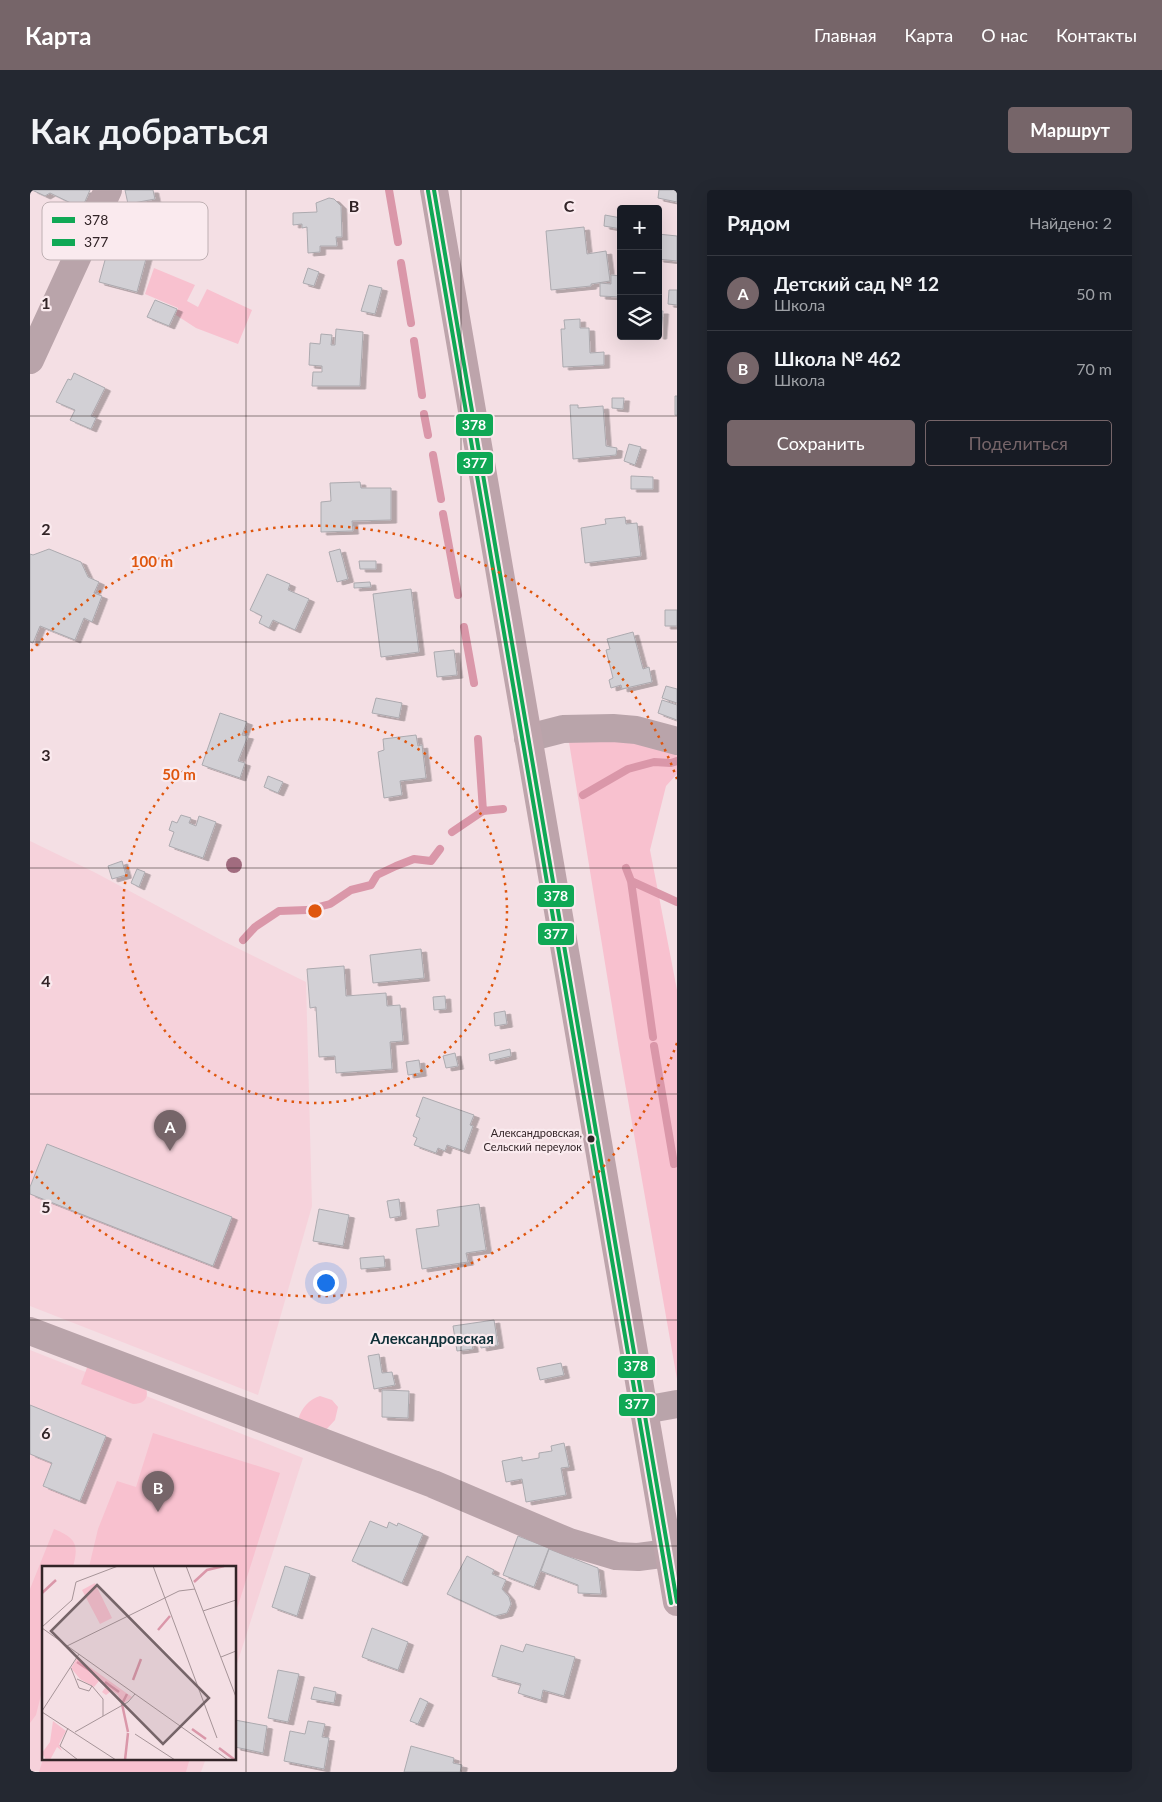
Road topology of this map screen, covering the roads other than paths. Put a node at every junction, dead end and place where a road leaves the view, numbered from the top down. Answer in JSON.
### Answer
{"nodes":[{"id":1,"x":108,"y":190,"type":"edge"},
{"id":2,"x":434,"y":190,"type":"edge"},
{"id":3,"x":102,"y":202,"type":"edge"},
{"id":4,"x":76,"y":260,"type":"edge"},
{"id":5,"x":30,"y":360,"type":"edge"},
{"id":6,"x":528,"y":738,"type":"junction"},
{"id":7,"x":673,"y":740,"type":"edge"},
{"id":8,"x":30,"y":1331,"type":"edge"},
{"id":9,"x":677,"y":1404,"type":"edge"},
{"id":10,"x":644,"y":1410,"type":"junction"},
{"id":11,"x":669,"y":1553,"type":"junction"},
{"id":12,"x":677,"y":1602,"type":"edge"}],
"edges":[{"from":1,"to":3,"type":"street"},
{"from":2,"to":6,"type":"main road"},
{"from":4,"to":5,"type":"street"},
{"from":6,"to":7,"type":"street"},
{"from":6,"to":10,"type":"main road"},
{"from":8,"to":11,"type":"street"},
{"from":9,"to":10,"type":"street"},
{"from":10,"to":11,"type":"main road"},
{"from":11,"to":12,"type":"main road"}]}
